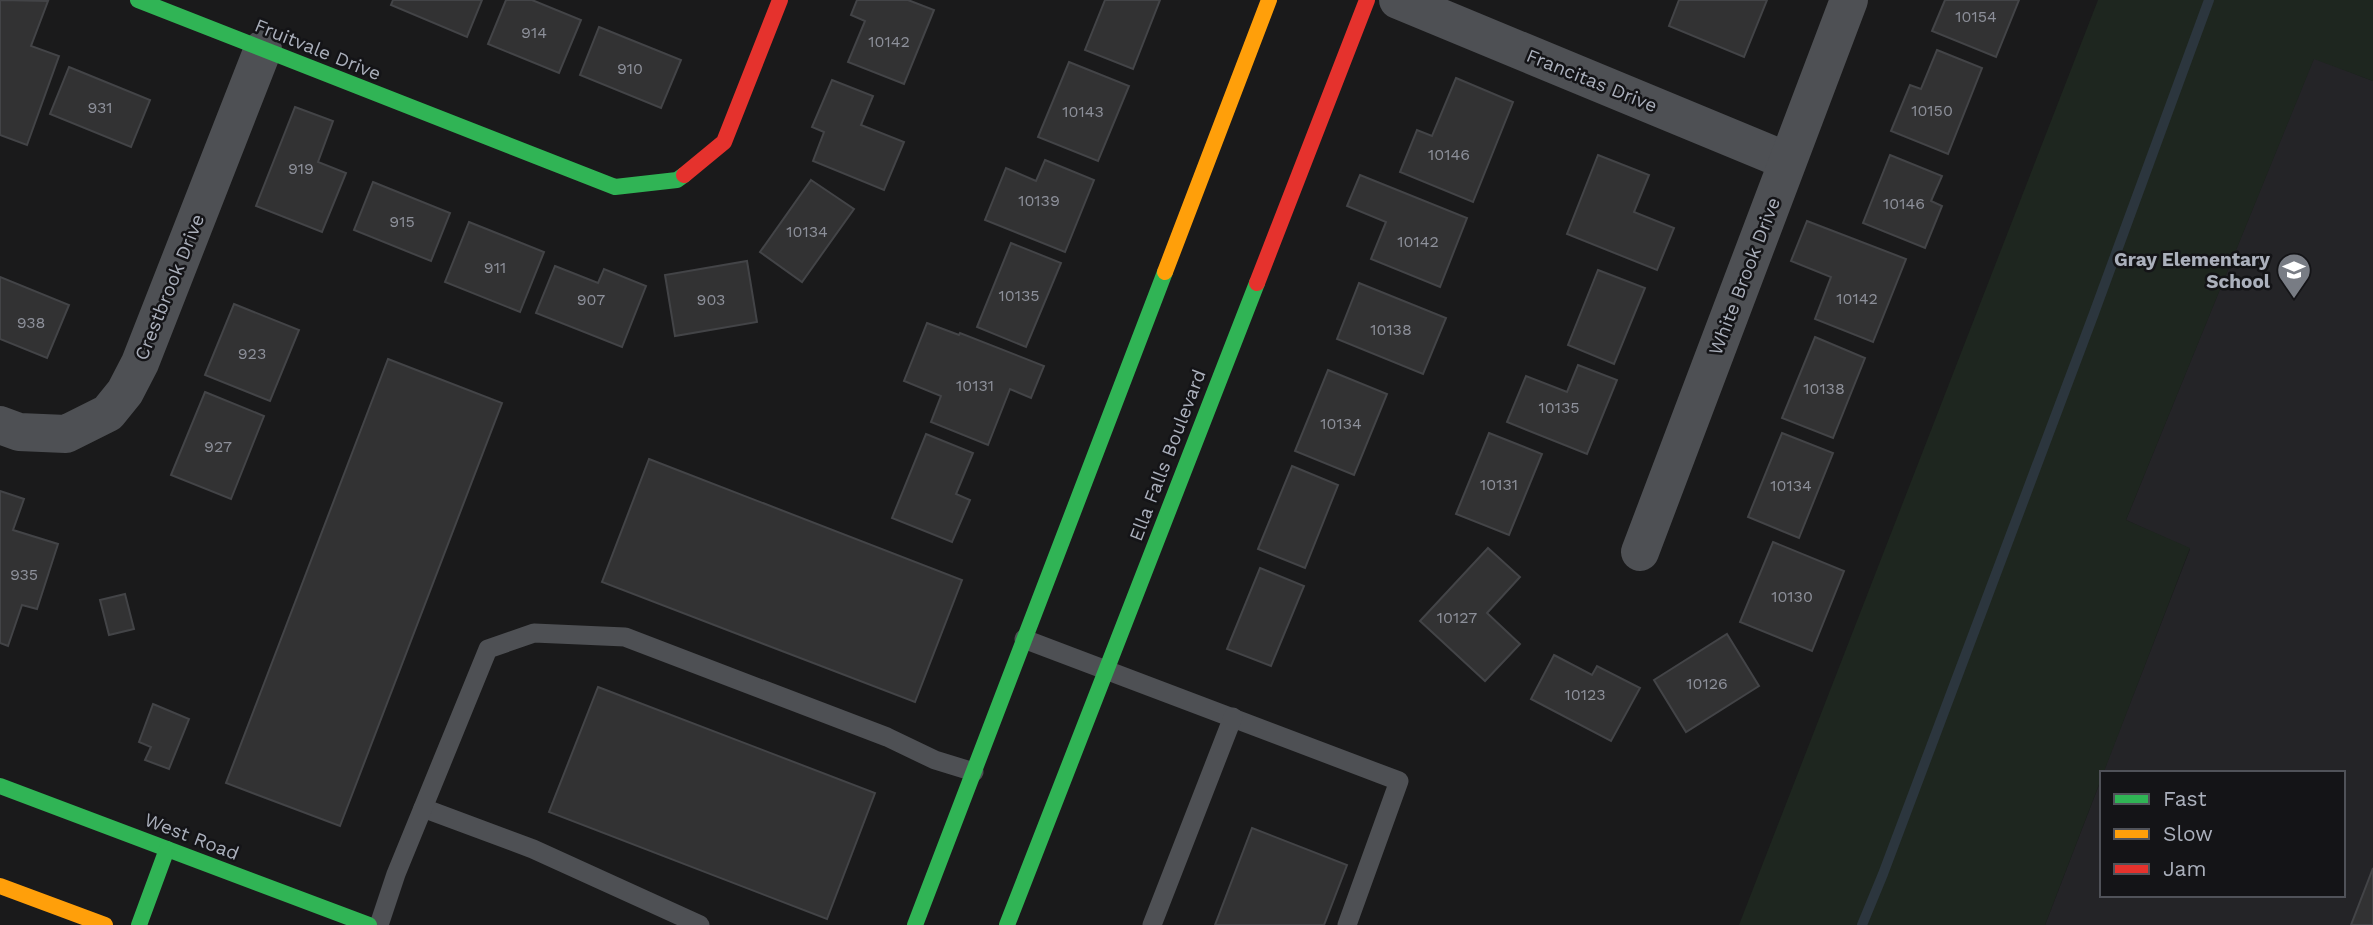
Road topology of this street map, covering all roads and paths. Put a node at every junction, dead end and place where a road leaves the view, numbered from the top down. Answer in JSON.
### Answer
{"nodes":[{"id":1,"x":138,"y":0,"type":"edge"},
{"id":2,"x":780,"y":0,"type":"edge"},
{"id":3,"x":1269,"y":0,"type":"edge"},
{"id":4,"x":1367,"y":0,"type":"edge"},
{"id":5,"x":1398,"y":0,"type":"edge"},
{"id":6,"x":1849,"y":0,"type":"edge"},
{"id":7,"x":263,"y":49,"type":"junction"},
{"id":8,"x":1787,"y":161,"type":"junction"},
{"id":9,"x":0,"y":425,"type":"edge"},
{"id":10,"x":1640,"y":552,"type":"dead end"},
{"id":11,"x":1024,"y":639,"type":"junction"},
{"id":12,"x":1106,"y":668,"type":"junction"},
{"id":13,"x":1233,"y":717,"type":"junction"},
{"id":14,"x":974,"y":772,"type":"junction"},
{"id":15,"x":0,"y":786,"type":"edge"},
{"id":16,"x":423,"y":808,"type":"junction"},
{"id":17,"x":167,"y":849,"type":"junction"},
{"id":18,"x":0,"y":886,"type":"edge"},
{"id":19,"x":105,"y":925,"type":"edge"},
{"id":20,"x":139,"y":925,"type":"edge"},
{"id":21,"x":369,"y":925,"type":"edge"},
{"id":22,"x":379,"y":925,"type":"edge"},
{"id":23,"x":700,"y":925,"type":"edge"},
{"id":24,"x":915,"y":925,"type":"edge"},
{"id":25,"x":1007,"y":925,"type":"edge"},
{"id":26,"x":1152,"y":925,"type":"edge"},
{"id":27,"x":1347,"y":925,"type":"edge"}],
"edges":[{"from":1,"to":7,"type":"street","name":"Fruitvale Drive"},
{"from":2,"to":7,"type":"street","name":"Fruitvale Drive"},
{"from":3,"to":11,"type":"street"},
{"from":4,"to":12,"type":"street","name":"Ella Falls Boulevard"},
{"from":5,"to":8,"type":"street","name":"Francitas Drive"},
{"from":6,"to":8,"type":"street","name":"White Brook Drive"},
{"from":7,"to":9,"type":"street","name":"Crestbrook Drive"},
{"from":8,"to":10,"type":"street","name":"White Brook Drive"},
{"from":11,"to":12,"type":"lane"},
{"from":11,"to":14,"type":"street"},
{"from":12,"to":13,"type":"lane"},
{"from":12,"to":25,"type":"street","name":"Ella Falls Boulevard"},
{"from":13,"to":26,"type":"lane"},
{"from":13,"to":27,"type":"lane"},
{"from":14,"to":16,"type":"lane"},
{"from":14,"to":24,"type":"street"},
{"from":15,"to":17,"type":"street","name":"West Road"},
{"from":16,"to":22,"type":"lane"},
{"from":16,"to":23,"type":"lane"},
{"from":17,"to":20,"type":"street"},
{"from":17,"to":21,"type":"street","name":"West Road"},
{"from":18,"to":19,"type":"street"}]}
